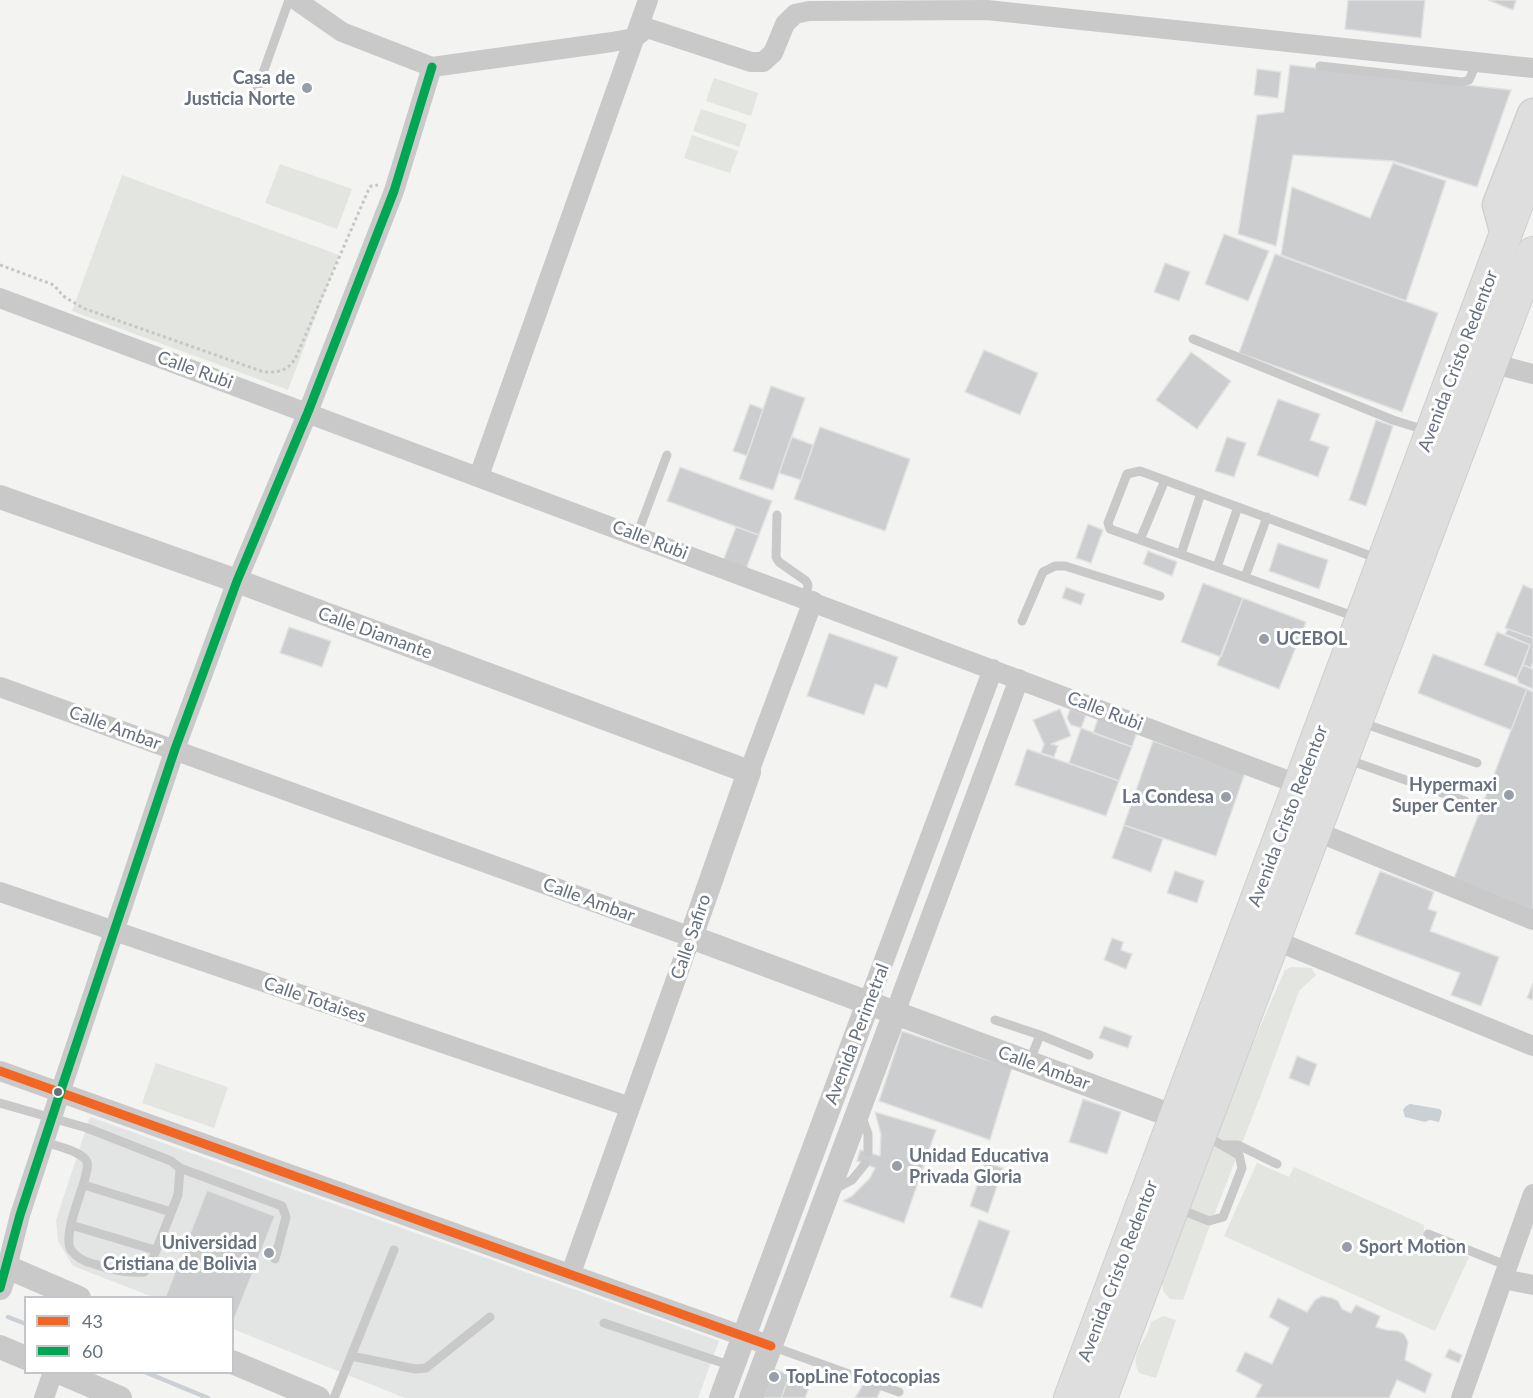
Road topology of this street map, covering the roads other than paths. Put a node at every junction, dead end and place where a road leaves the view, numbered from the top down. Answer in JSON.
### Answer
{"nodes":[{"id":1,"x":289,"y":0,"type":"edge"},
{"id":2,"x":296,"y":0,"type":"edge"},
{"id":3,"x":648,"y":0,"type":"edge"},
{"id":4,"x":634,"y":38,"type":"junction"},
{"id":5,"x":1477,"y":62,"type":"junction"},
{"id":6,"x":1320,"y":66,"type":"dead end"},
{"id":7,"x":432,"y":67,"type":"junction"},
{"id":8,"x":1533,"y":68,"type":"edge"},
{"id":9,"x":254,"y":98,"type":"dead end"},
{"id":10,"x":1533,"y":114,"type":"edge"},
{"id":11,"x":1533,"y":161,"type":"edge"},
{"id":12,"x":1506,"y":234,"type":"junction"},
{"id":13,"x":1533,"y":253,"type":"edge"},
{"id":14,"x":0,"y":298,"type":"edge"},
{"id":15,"x":1193,"y":339,"type":"dead end"},
{"id":16,"x":1491,"y":363,"type":"junction"},
{"id":17,"x":1533,"y":374,"type":"edge"},
{"id":18,"x":308,"y":412,"type":"junction"},
{"id":19,"x":1431,"y":432,"type":"junction"},
{"id":20,"x":667,"y":456,"type":"dead end"},
{"id":21,"x":479,"y":476,"type":"junction"},
{"id":22,"x":1165,"y":480,"type":"junction"},
{"id":23,"x":1201,"y":493,"type":"junction"},
{"id":24,"x":0,"y":496,"type":"edge"},
{"id":25,"x":1238,"y":507,"type":"junction"},
{"id":26,"x":777,"y":515,"type":"dead end"},
{"id":27,"x":1267,"y":517,"type":"junction"},
{"id":28,"x":636,"y":535,"type":"junction"},
{"id":29,"x":1140,"y":540,"type":"junction"},
{"id":30,"x":1181,"y":554,"type":"junction"},
{"id":31,"x":1384,"y":561,"type":"junction"},
{"id":32,"x":1216,"y":567,"type":"junction"},
{"id":33,"x":1245,"y":577,"type":"junction"},
{"id":34,"x":237,"y":581,"type":"junction"},
{"id":35,"x":1160,"y":596,"type":"dead end"},
{"id":36,"x":809,"y":600,"type":"junction"},
{"id":37,"x":1362,"y":619,"type":"junction"},
{"id":38,"x":1022,"y":621,"type":"dead end"},
{"id":39,"x":993,"y":669,"type":"junction"},
{"id":40,"x":1019,"y":679,"type":"junction"},
{"id":41,"x":0,"y":687,"type":"edge"},
{"id":42,"x":1357,"y":721,"type":"junction"},
{"id":43,"x":175,"y":750,"type":"junction"},
{"id":44,"x":1343,"y":758,"type":"junction"},
{"id":45,"x":1477,"y":763,"type":"dead end"},
{"id":46,"x":748,"y":772,"type":"junction"},
{"id":47,"x":1300,"y":785,"type":"junction"},
{"id":48,"x":1465,"y":801,"type":"dead end"},
{"id":49,"x":1315,"y":831,"type":"junction"},
{"id":50,"x":0,"y":892,"type":"edge"},
{"id":51,"x":1533,"y":920,"type":"edge"},
{"id":52,"x":114,"y":932,"type":"junction"},
{"id":53,"x":691,"y":937,"type":"junction"},
{"id":54,"x":1274,"y":940,"type":"junction"},
{"id":55,"x":868,"y":1003,"type":"junction"},
{"id":56,"x":895,"y":1013,"type":"junction"},
{"id":57,"x":995,"y":1020,"type":"dead end"},
{"id":58,"x":1040,"y":1035,"type":"junction"},
{"id":59,"x":1533,"y":1046,"type":"edge"},
{"id":60,"x":1089,"y":1055,"type":"dead end"},
{"id":61,"x":1029,"y":1063,"type":"junction"},
{"id":62,"x":0,"y":1071,"type":"edge"},
{"id":63,"x":60,"y":1093,"type":"junction"},
{"id":64,"x":0,"y":1104,"type":"edge"},
{"id":65,"x":630,"y":1107,"type":"junction"},
{"id":66,"x":859,"y":1109,"type":"junction"},
{"id":67,"x":52,"y":1118,"type":"junction"},
{"id":68,"x":1199,"y":1132,"type":"junction"},
{"id":69,"x":44,"y":1142,"type":"junction"},
{"id":70,"x":868,"y":1152,"type":"dead end"},
{"id":71,"x":865,"y":1164,"type":"dead end"},
{"id":72,"x":1277,"y":1164,"type":"dead end"},
{"id":73,"x":180,"y":1168,"type":"junction"},
{"id":74,"x":84,"y":1185,"type":"junction"},
{"id":75,"x":828,"y":1193,"type":"junction"},
{"id":76,"x":1533,"y":1194,"type":"edge"},
{"id":77,"x":1165,"y":1210,"type":"junction"},
{"id":78,"x":171,"y":1212,"type":"junction"},
{"id":79,"x":72,"y":1225,"type":"junction"},
{"id":80,"x":1428,"y":1234,"type":"dead end"},
{"id":81,"x":155,"y":1250,"type":"junction"},
{"id":82,"x":394,"y":1250,"type":"dead end"},
{"id":83,"x":275,"y":1259,"type":"dead end"},
{"id":84,"x":1505,"y":1272,"type":"junction"},
{"id":85,"x":571,"y":1273,"type":"junction"},
{"id":86,"x":3,"y":1278,"type":"edge"},
{"id":87,"x":1533,"y":1285,"type":"edge"},
{"id":88,"x":71,"y":1296,"type":"edge"},
{"id":89,"x":490,"y":1317,"type":"dead end"},
{"id":90,"x":604,"y":1323,"type":"dead end"},
{"id":91,"x":744,"y":1336,"type":"junction"},
{"id":92,"x":771,"y":1346,"type":"junction"},
{"id":93,"x":0,"y":1347,"type":"edge"},
{"id":94,"x":351,"y":1356,"type":"junction"},
{"id":95,"x":24,"y":1357,"type":"edge"},
{"id":96,"x":234,"y":1363,"type":"edge"},
{"id":97,"x":732,"y":1366,"type":"junction"},
{"id":98,"x":52,"y":1374,"type":"edge"},
{"id":99,"x":61,"y":1374,"type":"edge"},
{"id":100,"x":79,"y":1390,"type":"edge"},
{"id":101,"x":899,"y":1392,"type":"dead end"},
{"id":102,"x":44,"y":1398,"type":"edge"},
{"id":103,"x":120,"y":1398,"type":"edge"},
{"id":104,"x":318,"y":1398,"type":"edge"},
{"id":105,"x":334,"y":1398,"type":"edge"},
{"id":106,"x":721,"y":1398,"type":"edge"},
{"id":107,"x":751,"y":1398,"type":"edge"},
{"id":108,"x":1070,"y":1398,"type":"edge"},
{"id":109,"x":1101,"y":1398,"type":"edge"},
{"id":110,"x":1461,"y":1398,"type":"edge"}],
"edges":[{"from":1,"to":9,"type":"lane"},
{"from":2,"to":7,"type":"street"},
{"from":3,"to":4,"type":"street"},
{"from":4,"to":5,"type":"street"},
{"from":4,"to":7,"type":"street"},
{"from":4,"to":21,"type":"street"},
{"from":5,"to":6,"type":"lane"},
{"from":5,"to":8,"type":"street"},
{"from":7,"to":18,"type":"street"},
{"from":10,"to":12,"type":"main road"},
{"from":11,"to":12,"type":"highway","name":"Avenida Cristo Redentor"},
{"from":12,"to":19,"type":"highway","name":"Avenida Cristo Redentor"},
{"from":13,"to":16,"type":"highway","name":"Avenida Cristo Redentor"},
{"from":14,"to":18,"type":"street","name":"Calle Rubi"},
{"from":15,"to":19,"type":"lane"},
{"from":16,"to":17,"type":"street"},
{"from":16,"to":42,"type":"highway","name":"Avenida Cristo Redentor"},
{"from":18,"to":21,"type":"street","name":"Calle Rubi"},
{"from":18,"to":34,"type":"street"},
{"from":19,"to":31,"type":"highway","name":"Avenida Cristo Redentor"},
{"from":20,"to":28,"type":"lane"},
{"from":21,"to":28,"type":"street","name":"Calle Rubi"},
{"from":22,"to":23,"type":"lane"},
{"from":22,"to":29,"type":"lane"},
{"from":22,"to":29,"type":"lane"},
{"from":23,"to":25,"type":"lane"},
{"from":23,"to":30,"type":"lane"},
{"from":24,"to":34,"type":"street","name":"Calle Diamante"},
{"from":25,"to":27,"type":"lane"},
{"from":25,"to":32,"type":"lane"},
{"from":26,"to":36,"type":"lane"},
{"from":27,"to":31,"type":"lane"},
{"from":27,"to":33,"type":"lane"},
{"from":28,"to":36,"type":"street","name":"Calle Rubi"},
{"from":29,"to":30,"type":"lane"},
{"from":30,"to":32,"type":"lane"},
{"from":31,"to":37,"type":"highway","name":"Avenida Cristo Redentor"},
{"from":32,"to":33,"type":"lane"},
{"from":33,"to":37,"type":"lane"},
{"from":34,"to":43,"type":"street"},
{"from":34,"to":46,"type":"street","name":"Calle Diamante"},
{"from":35,"to":38,"type":"lane"},
{"from":36,"to":39,"type":"street","name":"Calle Rubi"},
{"from":36,"to":46,"type":"street","name":"Calle Safiro"},
{"from":37,"to":47,"type":"highway","name":"Avenida Cristo Redentor"},
{"from":39,"to":40,"type":"street","name":"Calle Rubi"},
{"from":39,"to":55,"type":"street","name":"Avenida Perimetral"},
{"from":40,"to":47,"type":"street","name":"Calle Rubi"},
{"from":40,"to":56,"type":"street","name":"Avenida Perimetral"},
{"from":41,"to":43,"type":"street","name":"Calle Ambar"},
{"from":42,"to":44,"type":"highway","name":"Avenida Cristo Redentor"},
{"from":42,"to":45,"type":"lane"},
{"from":43,"to":52,"type":"street"},
{"from":43,"to":53,"type":"street","name":"Calle Ambar"},
{"from":44,"to":48,"type":"lane"},
{"from":44,"to":49,"type":"highway","name":"Avenida Cristo Redentor"},
{"from":46,"to":53,"type":"street","name":"Calle Safiro"},
{"from":47,"to":68,"type":"highway","name":"Avenida Cristo Redentor"},
{"from":49,"to":51,"type":"street"},
{"from":49,"to":54,"type":"highway","name":"Avenida Cristo Redentor"},
{"from":50,"to":52,"type":"street","name":"Calle Totaises"},
{"from":52,"to":63,"type":"street"},
{"from":52,"to":65,"type":"street","name":"Calle Totaises"},
{"from":53,"to":55,"type":"street","name":"Calle Ambar"},
{"from":53,"to":65,"type":"street","name":"Calle Safiro"},
{"from":54,"to":59,"type":"street"},
{"from":54,"to":68,"type":"highway","name":"Avenida Cristo Redentor"},
{"from":55,"to":56,"type":"street","name":"Calle Ambar"},
{"from":55,"to":91,"type":"street","name":"Avenida Perimetral"},
{"from":56,"to":61,"type":"street","name":"Calle Ambar"},
{"from":56,"to":66,"type":"street","name":"Avenida Perimetral"},
{"from":57,"to":58,"type":"lane"},
{"from":58,"to":60,"type":"lane"},
{"from":58,"to":61,"type":"lane"},
{"from":61,"to":68,"type":"street","name":"Calle Ambar"},
{"from":62,"to":63,"type":"street"},
{"from":63,"to":67,"type":"street"},
{"from":63,"to":85,"type":"street"},
{"from":64,"to":67,"type":"lane"},
{"from":65,"to":85,"type":"street","name":"Calle Safiro"},
{"from":66,"to":70,"type":"lane"},
{"from":66,"to":75,"type":"street","name":"Avenida Perimetral"},
{"from":67,"to":69,"type":"street"},
{"from":67,"to":73,"type":"lane"},
{"from":68,"to":72,"type":"lane"},
{"from":68,"to":77,"type":"highway","name":"Avenida Cristo Redentor"},
{"from":68,"to":77,"type":"lane"},
{"from":69,"to":74,"type":"lane"},
{"from":69,"to":86,"type":"street"},
{"from":71,"to":75,"type":"lane"},
{"from":73,"to":78,"type":"lane"},
{"from":73,"to":83,"type":"lane"},
{"from":74,"to":78,"type":"lane"},
{"from":74,"to":79,"type":"lane"},
{"from":75,"to":92,"type":"street","name":"Avenida Perimetral"},
{"from":76,"to":84,"type":"street"},
{"from":77,"to":108,"type":"highway","name":"Avenida Cristo Redentor"},
{"from":77,"to":109,"type":"highway","name":"Avenida Cristo Redentor"},
{"from":78,"to":81,"type":"lane"},
{"from":79,"to":81,"type":"lane"},
{"from":79,"to":81,"type":"lane"},
{"from":80,"to":84,"type":"lane"},
{"from":82,"to":94,"type":"lane"},
{"from":84,"to":87,"type":"street"},
{"from":84,"to":110,"type":"street"},
{"from":85,"to":91,"type":"street"},
{"from":86,"to":88,"type":"street"},
{"from":89,"to":94,"type":"lane"},
{"from":90,"to":97,"type":"lane"},
{"from":91,"to":92,"type":"street"},
{"from":91,"to":97,"type":"street","name":"Avenida Perimetral"},
{"from":92,"to":101,"type":"lane"},
{"from":92,"to":107,"type":"street","name":"Avenida Perimetral"},
{"from":93,"to":95,"type":"street"},
{"from":94,"to":105,"type":"lane"},
{"from":96,"to":104,"type":"street"},
{"from":97,"to":106,"type":"street","name":"Avenida Perimetral"},
{"from":98,"to":102,"type":"street"},
{"from":99,"to":100,"type":"street"},
{"from":100,"to":103,"type":"street"}]}
